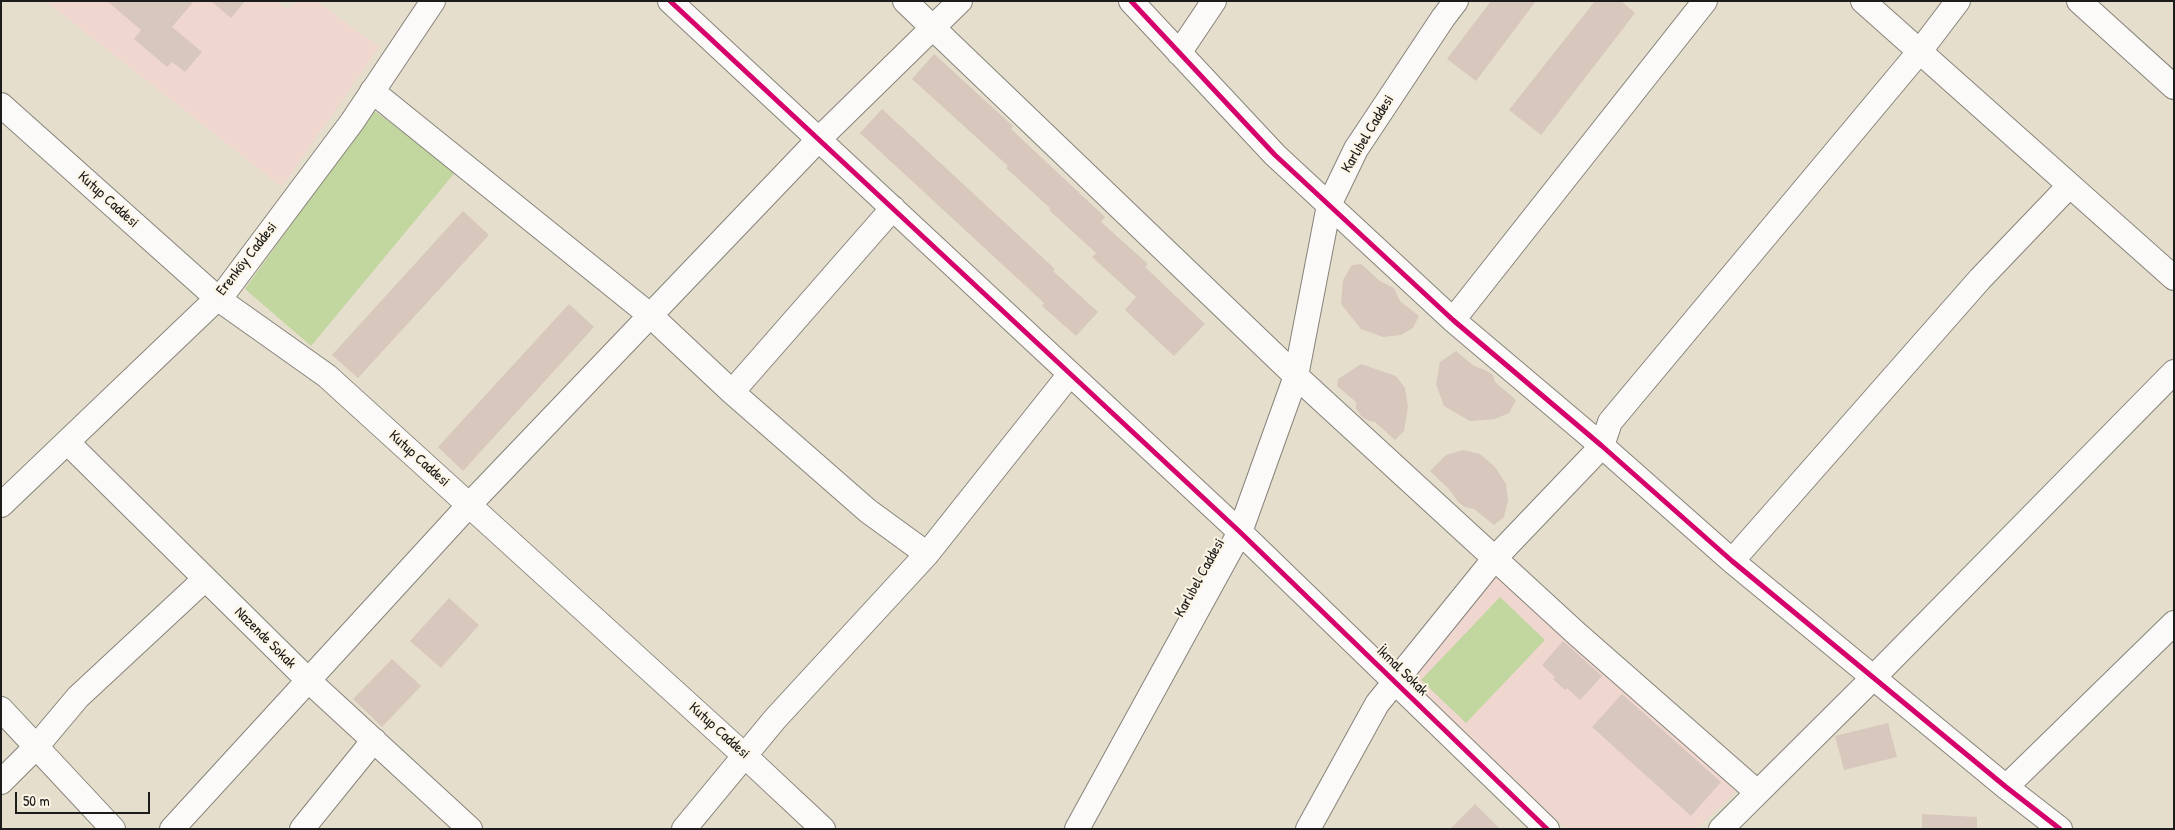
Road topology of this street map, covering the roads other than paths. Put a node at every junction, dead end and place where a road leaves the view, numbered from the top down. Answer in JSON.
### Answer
{"nodes":[{"id":1,"x":433,"y":1,"type":"edge"},
{"id":2,"x":670,"y":1,"type":"edge"},
{"id":3,"x":905,"y":1,"type":"edge"},
{"id":4,"x":960,"y":1,"type":"edge"},
{"id":5,"x":1131,"y":1,"type":"edge"},
{"id":6,"x":1214,"y":1,"type":"edge"},
{"id":7,"x":1456,"y":1,"type":"edge"},
{"id":8,"x":1704,"y":1,"type":"edge"},
{"id":9,"x":1863,"y":1,"type":"edge"},
{"id":10,"x":1958,"y":1,"type":"edge"},
{"id":11,"x":2079,"y":1,"type":"edge"},
{"id":12,"x":932,"y":28,"type":"junction"},
{"id":13,"x":1920,"y":51,"type":"junction"},
{"id":14,"x":1179,"y":53,"type":"junction"},
{"id":15,"x":2174,"y":87,"type":"edge"},
{"id":16,"x":372,"y":91,"type":"junction"},
{"id":17,"x":1,"y":105,"type":"edge"},
{"id":18,"x":819,"y":139,"type":"junction"},
{"id":19,"x":2069,"y":186,"type":"junction"},
{"id":20,"x":1329,"y":205,"type":"junction"},
{"id":21,"x":893,"y":208,"type":"junction"},
{"id":22,"x":2174,"y":278,"type":"edge"},
{"id":23,"x":218,"y":298,"type":"junction"},
{"id":24,"x":650,"y":316,"type":"junction"},
{"id":25,"x":1453,"y":320,"type":"junction"},
{"id":26,"x":2174,"y":372,"type":"edge"},
{"id":27,"x":1070,"y":374,"type":"junction"},
{"id":28,"x":1296,"y":376,"type":"junction"},
{"id":29,"x":732,"y":392,"type":"junction"},
{"id":30,"x":67,"y":442,"type":"junction"},
{"id":31,"x":1602,"y":446,"type":"junction"},
{"id":32,"x":1,"y":504,"type":"edge"},
{"id":33,"x":470,"y":505,"type":"junction"},
{"id":34,"x":1240,"y":532,"type":"junction"},
{"id":35,"x":927,"y":554,"type":"junction"},
{"id":36,"x":1495,"y":558,"type":"junction"},
{"id":37,"x":1732,"y":561,"type":"junction"},
{"id":38,"x":205,"y":579,"type":"junction"},
{"id":39,"x":2174,"y":623,"type":"edge"},
{"id":40,"x":1873,"y":678,"type":"junction"},
{"id":41,"x":309,"y":682,"type":"junction"},
{"id":42,"x":1396,"y":682,"type":"junction"},
{"id":43,"x":1,"y":709,"type":"edge"},
{"id":44,"x":374,"y":740,"type":"junction"},
{"id":45,"x":36,"y":747,"type":"junction"},
{"id":46,"x":745,"y":756,"type":"junction"},
{"id":47,"x":1,"y":782,"type":"edge"},
{"id":48,"x":2006,"y":787,"type":"junction"},
{"id":49,"x":1757,"y":792,"type":"junction"},
{"id":50,"x":113,"y":829,"type":"edge"},
{"id":51,"x":172,"y":829,"type":"edge"},
{"id":52,"x":302,"y":829,"type":"edge"},
{"id":53,"x":470,"y":829,"type":"edge"},
{"id":54,"x":684,"y":829,"type":"edge"},
{"id":55,"x":823,"y":829,"type":"edge"},
{"id":56,"x":1077,"y":829,"type":"edge"},
{"id":57,"x":1308,"y":829,"type":"edge"},
{"id":58,"x":1547,"y":829,"type":"edge"},
{"id":59,"x":1721,"y":829,"type":"edge"},
{"id":60,"x":2060,"y":829,"type":"edge"}],
"edges":[{"from":1,"to":16,"type":"street","name":"Erenköy Caddesi"},
{"from":2,"to":18,"type":"street","name":"İkmal Sokak"},
{"from":3,"to":12,"type":"street"},
{"from":4,"to":12,"type":"street"},
{"from":5,"to":14,"type":"street"},
{"from":6,"to":14,"type":"street"},
{"from":7,"to":20,"type":"street","name":"Karlıbel Caddesi"},
{"from":8,"to":25,"type":"street"},
{"from":9,"to":13,"type":"street"},
{"from":10,"to":13,"type":"street"},
{"from":11,"to":15,"type":"street"},
{"from":12,"to":18,"type":"street"},
{"from":12,"to":28,"type":"street"},
{"from":13,"to":19,"type":"street"},
{"from":13,"to":31,"type":"street"},
{"from":14,"to":20,"type":"street"},
{"from":16,"to":23,"type":"street","name":"Erenköy Caddesi"},
{"from":16,"to":24,"type":"street"},
{"from":17,"to":23,"type":"street","name":"Kutup Caddesi"},
{"from":18,"to":21,"type":"street","name":"İkmal Sokak"},
{"from":18,"to":24,"type":"street"},
{"from":19,"to":22,"type":"street"},
{"from":19,"to":37,"type":"street"},
{"from":20,"to":25,"type":"street"},
{"from":20,"to":28,"type":"street","name":"Karlıbel Caddesi"},
{"from":21,"to":27,"type":"street","name":"İkmal Sokak"},
{"from":21,"to":29,"type":"street"},
{"from":23,"to":30,"type":"street","name":"Erenköy Caddesi"},
{"from":23,"to":33,"type":"street","name":"Kutup Caddesi"},
{"from":24,"to":29,"type":"street"},
{"from":24,"to":33,"type":"street"},
{"from":25,"to":31,"type":"street"},
{"from":26,"to":40,"type":"street"},
{"from":27,"to":34,"type":"street","name":"İkmal Sokak"},
{"from":27,"to":35,"type":"street"},
{"from":28,"to":34,"type":"street","name":"Karlıbel Caddesi"},
{"from":28,"to":36,"type":"street"},
{"from":29,"to":35,"type":"street"},
{"from":30,"to":32,"type":"street","name":"Erenköy Caddesi"},
{"from":30,"to":38,"type":"street","name":"Nazende Sokak"},
{"from":31,"to":36,"type":"street"},
{"from":31,"to":37,"type":"street"},
{"from":33,"to":41,"type":"street"},
{"from":33,"to":46,"type":"street","name":"Kutup Caddesi"},
{"from":34,"to":42,"type":"street","name":"İkmal Sokak"},
{"from":34,"to":56,"type":"street","name":"Karlıbel Caddesi"},
{"from":35,"to":46,"type":"street"},
{"from":36,"to":42,"type":"street"},
{"from":36,"to":49,"type":"street"},
{"from":37,"to":40,"type":"street"},
{"from":38,"to":41,"type":"street","name":"Nazende Sokak"},
{"from":38,"to":45,"type":"street"},
{"from":39,"to":48,"type":"street"},
{"from":40,"to":48,"type":"street"},
{"from":40,"to":49,"type":"street"},
{"from":41,"to":44,"type":"street","name":"Nazende Sokak"},
{"from":41,"to":51,"type":"street"},
{"from":42,"to":57,"type":"street"},
{"from":42,"to":58,"type":"street","name":"İkmal Sokak"},
{"from":43,"to":45,"type":"street"},
{"from":44,"to":52,"type":"street"},
{"from":44,"to":53,"type":"street","name":"Nazende Sokak"},
{"from":45,"to":47,"type":"street"},
{"from":45,"to":50,"type":"street"},
{"from":46,"to":54,"type":"street"},
{"from":46,"to":55,"type":"street","name":"Kutup Caddesi"},
{"from":48,"to":60,"type":"street"},
{"from":49,"to":59,"type":"street"}]}
